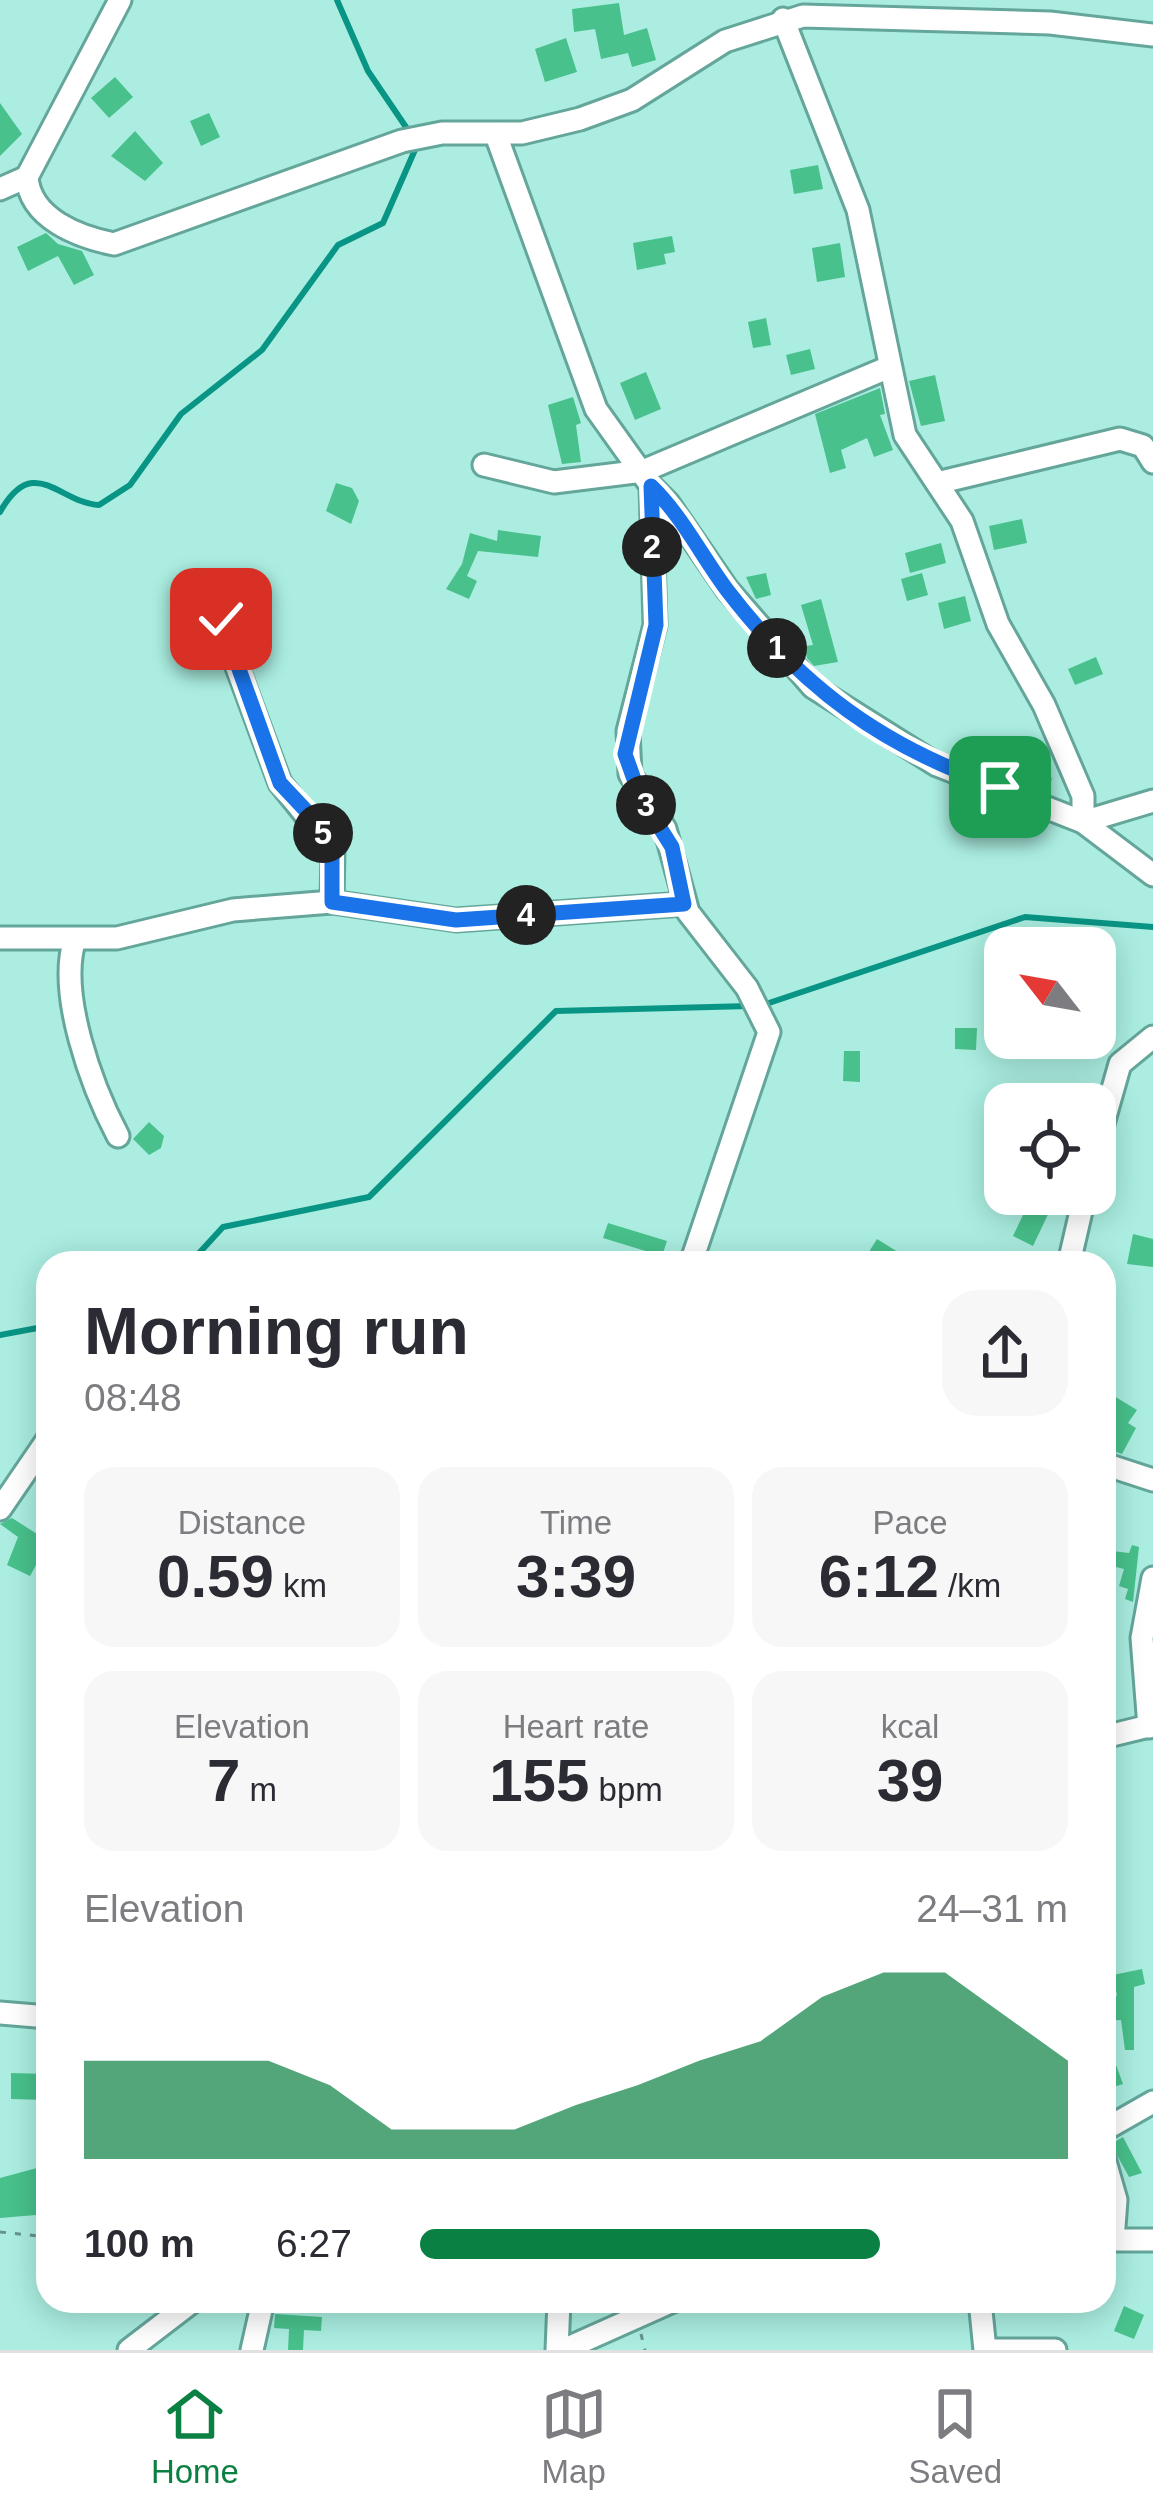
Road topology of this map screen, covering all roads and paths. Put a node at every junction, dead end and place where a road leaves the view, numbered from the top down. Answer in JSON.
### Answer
{"nodes":[{"id":1,"x":120,"y":0,"type":"edge"},
{"id":2,"x":783,"y":19,"type":"junction"},
{"id":3,"x":1153,"y":35,"type":"edge"},
{"id":4,"x":496,"y":135,"type":"junction"},
{"id":5,"x":27,"y":177,"type":"junction"},
{"id":6,"x":0,"y":189,"type":"edge"},
{"id":7,"x":887,"y":368,"type":"junction"},
{"id":8,"x":1153,"y":462,"type":"edge"},
{"id":9,"x":484,"y":465,"type":"dead end"},
{"id":10,"x":647,"y":478,"type":"junction"},
{"id":11,"x":937,"y":483,"type":"junction"},
{"id":12,"x":206,"y":583,"type":"dead end"},
{"id":13,"x":1153,"y":801,"type":"edge"},
{"id":14,"x":1083,"y":821,"type":"junction"},
{"id":15,"x":1153,"y":875,"type":"edge"},
{"id":16,"x":332,"y":902,"type":"junction"},
{"id":17,"x":684,"y":904,"type":"junction"},
{"id":18,"x":0,"y":938,"type":"edge"},
{"id":19,"x":75,"y":939,"type":"junction"},
{"id":20,"x":1153,"y":1037,"type":"edge"},
{"id":21,"x":1115,"y":1083,"type":"edge"},
{"id":22,"x":118,"y":1136,"type":"dead end"},
{"id":23,"x":1080,"y":1215,"type":"edge"},
{"id":24,"x":695,"y":1251,"type":"edge"},
{"id":25,"x":1072,"y":1251,"type":"edge"},
{"id":26,"x":36,"y":1456,"type":"edge"},
{"id":27,"x":1116,"y":1468,"type":"edge"},
{"id":28,"x":1153,"y":1480,"type":"edge"},
{"id":29,"x":0,"y":1509,"type":"edge"},
{"id":30,"x":1153,"y":1578,"type":"edge"},
{"id":31,"x":1151,"y":1726,"type":"edge"},
{"id":32,"x":1116,"y":1734,"type":"edge"},
{"id":33,"x":0,"y":2012,"type":"edge"},
{"id":34,"x":36,"y":2016,"type":"edge"},
{"id":35,"x":1153,"y":2102,"type":"edge"},
{"id":36,"x":1116,"y":2123,"type":"edge"},
{"id":37,"x":0,"y":2232,"type":"edge"},
{"id":38,"x":36,"y":2236,"type":"edge"},
{"id":39,"x":1116,"y":2240,"type":"edge"},
{"id":40,"x":1153,"y":2240,"type":"edge"},
{"id":41,"x":178,"y":2313,"type":"edge"},
{"id":42,"x":260,"y":2313,"type":"edge"},
{"id":43,"x":559,"y":2313,"type":"edge"},
{"id":44,"x":645,"y":2313,"type":"edge"},
{"id":45,"x":981,"y":2313,"type":"edge"},
{"id":46,"x":129,"y":2350,"type":"edge"},
{"id":47,"x":252,"y":2350,"type":"edge"},
{"id":48,"x":560,"y":2350,"type":"edge"},
{"id":49,"x":1055,"y":2350,"type":"edge"}],
"edges":[{"from":1,"to":5,"type":"street"},
{"from":2,"to":3,"type":"street"},
{"from":2,"to":4,"type":"street"},
{"from":2,"to":7,"type":"street"},
{"from":4,"to":5,"type":"street"},
{"from":4,"to":10,"type":"street"},
{"from":5,"to":6,"type":"street"},
{"from":7,"to":10,"type":"street"},
{"from":7,"to":11,"type":"street"},
{"from":8,"to":11,"type":"street"},
{"from":9,"to":10,"type":"street"},
{"from":10,"to":14,"type":"street"},
{"from":10,"to":17,"type":"street"},
{"from":11,"to":14,"type":"street"},
{"from":12,"to":16,"type":"street"},
{"from":13,"to":14,"type":"street"},
{"from":14,"to":15,"type":"street"},
{"from":16,"to":17,"type":"street"},
{"from":16,"to":19,"type":"street"},
{"from":17,"to":24,"type":"street"},
{"from":18,"to":19,"type":"street"},
{"from":19,"to":22,"type":"street"},
{"from":20,"to":21,"type":"street"},
{"from":23,"to":25,"type":"street"},
{"from":26,"to":29,"type":"street"},
{"from":27,"to":28,"type":"street"},
{"from":30,"to":31,"type":"street"},
{"from":31,"to":32,"type":"street"},
{"from":33,"to":34,"type":"street"},
{"from":35,"to":36,"type":"street"},
{"from":37,"to":38,"type":"path"},
{"from":39,"to":40,"type":"street"},
{"from":41,"to":46,"type":"street"},
{"from":42,"to":47,"type":"street"},
{"from":43,"to":48,"type":"street"},
{"from":44,"to":48,"type":"street"},
{"from":45,"to":49,"type":"street"}]}
